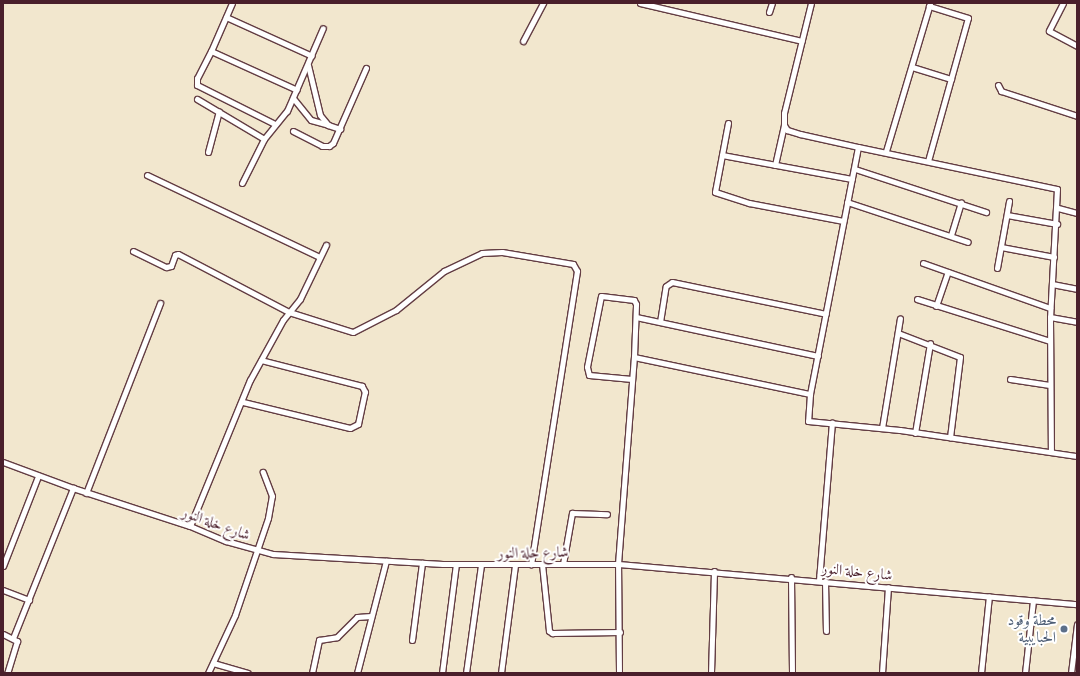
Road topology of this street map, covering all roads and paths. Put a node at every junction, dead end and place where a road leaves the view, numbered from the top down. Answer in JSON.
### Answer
{"nodes":[{"id":1,"x":232,"y":3,"type":"edge"},
{"id":2,"x":543,"y":3,"type":"edge"},
{"id":3,"x":640,"y":3,"type":"edge"},
{"id":4,"x":772,"y":3,"type":"edge"},
{"id":5,"x":811,"y":3,"type":"edge"},
{"id":6,"x":1063,"y":3,"type":"edge"},
{"id":7,"x":930,"y":5,"type":"edge"},
{"id":8,"x":769,"y":12,"type":"dead end"},
{"id":9,"x":226,"y":17,"type":"junction"},
{"id":10,"x":323,"y":28,"type":"dead end"},
{"id":11,"x":523,"y":41,"type":"dead end"},
{"id":12,"x":802,"y":41,"type":"junction"},
{"id":13,"x":1077,"y":46,"type":"edge"},
{"id":14,"x":210,"y":51,"type":"junction"},
{"id":15,"x":312,"y":56,"type":"junction"},
{"id":16,"x":308,"y":66,"type":"junction"},
{"id":17,"x":912,"y":67,"type":"junction"},
{"id":18,"x":366,"y":68,"type":"dead end"},
{"id":19,"x":951,"y":79,"type":"junction"},
{"id":20,"x":998,"y":86,"type":"dead end"},
{"id":21,"x":297,"y":90,"type":"junction"},
{"id":22,"x":293,"y":98,"type":"junction"},
{"id":23,"x":197,"y":99,"type":"dead end"},
{"id":24,"x":219,"y":111,"type":"junction"},
{"id":25,"x":1077,"y":116,"type":"edge"},
{"id":26,"x":728,"y":123,"type":"dead end"},
{"id":27,"x":274,"y":124,"type":"junction"},
{"id":28,"x":328,"y":125,"type":"junction"},
{"id":29,"x":784,"y":125,"type":"junction"},
{"id":30,"x":340,"y":129,"type":"junction"},
{"id":31,"x":293,"y":131,"type":"dead end"},
{"id":32,"x":264,"y":139,"type":"junction"},
{"id":33,"x":858,"y":147,"type":"junction"},
{"id":34,"x":886,"y":151,"type":"junction"},
{"id":35,"x":208,"y":152,"type":"dead end"},
{"id":36,"x":722,"y":155,"type":"junction"},
{"id":37,"x":928,"y":161,"type":"junction"},
{"id":38,"x":775,"y":165,"type":"junction"},
{"id":39,"x":854,"y":169,"type":"junction"},
{"id":40,"x":147,"y":175,"type":"dead end"},
{"id":41,"x":852,"y":179,"type":"junction"},
{"id":42,"x":242,"y":183,"type":"dead end"},
{"id":43,"x":1009,"y":201,"type":"dead end"},
{"id":44,"x":847,"y":202,"type":"junction"},
{"id":45,"x":961,"y":203,"type":"junction"},
{"id":46,"x":1058,"y":208,"type":"junction"},
{"id":47,"x":986,"y":212,"type":"dead end"},
{"id":48,"x":1077,"y":212,"type":"edge"},
{"id":49,"x":1007,"y":215,"type":"junction"},
{"id":50,"x":843,"y":221,"type":"junction"},
{"id":51,"x":1057,"y":224,"type":"junction"},
{"id":52,"x":951,"y":236,"type":"junction"},
{"id":53,"x":968,"y":242,"type":"dead end"},
{"id":54,"x":326,"y":245,"type":"dead end"},
{"id":55,"x":1001,"y":247,"type":"junction"},
{"id":56,"x":133,"y":252,"type":"dead end"},
{"id":57,"x":320,"y":257,"type":"junction"},
{"id":58,"x":1054,"y":257,"type":"junction"},
{"id":59,"x":923,"y":263,"type":"dead end"},
{"id":60,"x":997,"y":268,"type":"dead end"},
{"id":61,"x":948,"y":272,"type":"junction"},
{"id":62,"x":1052,"y":284,"type":"junction"},
{"id":63,"x":1077,"y":289,"type":"edge"},
{"id":64,"x":917,"y":299,"type":"dead end"},
{"id":65,"x":160,"y":303,"type":"dead end"},
{"id":66,"x":936,"y":306,"type":"junction"},
{"id":67,"x":1050,"y":308,"type":"junction"},
{"id":68,"x":289,"y":312,"type":"junction"},
{"id":69,"x":826,"y":314,"type":"junction"},
{"id":70,"x":636,"y":317,"type":"junction"},
{"id":71,"x":1050,"y":317,"type":"junction"},
{"id":72,"x":900,"y":318,"type":"dead end"},
{"id":73,"x":660,"y":322,"type":"junction"},
{"id":74,"x":1077,"y":322,"type":"edge"},
{"id":75,"x":898,"y":333,"type":"junction"},
{"id":76,"x":1050,"y":341,"type":"junction"},
{"id":77,"x":930,"y":343,"type":"junction"},
{"id":78,"x":818,"y":356,"type":"junction"},
{"id":79,"x":634,"y":357,"type":"junction"},
{"id":80,"x":260,"y":360,"type":"junction"},
{"id":81,"x":632,"y":379,"type":"junction"},
{"id":82,"x":1010,"y":379,"type":"dead end"},
{"id":83,"x":1050,"y":385,"type":"junction"},
{"id":84,"x":810,"y":394,"type":"junction"},
{"id":85,"x":243,"y":402,"type":"junction"},
{"id":86,"x":832,"y":424,"type":"junction"},
{"id":87,"x":882,"y":428,"type":"junction"},
{"id":88,"x":915,"y":432,"type":"junction"},
{"id":89,"x":950,"y":437,"type":"junction"},
{"id":90,"x":1051,"y":451,"type":"junction"},
{"id":91,"x":1077,"y":456,"type":"edge"},
{"id":92,"x":3,"y":462,"type":"edge"},
{"id":93,"x":263,"y":472,"type":"dead end"},
{"id":94,"x":38,"y":476,"type":"junction"},
{"id":95,"x":73,"y":488,"type":"junction"},
{"id":96,"x":86,"y":493,"type":"junction"},
{"id":97,"x":607,"y":514,"type":"dead end"},
{"id":98,"x":190,"y":526,"type":"junction"},
{"id":99,"x":256,"y":551,"type":"junction"},
{"id":100,"x":386,"y":561,"type":"junction"},
{"id":101,"x":422,"y":563,"type":"junction"},
{"id":102,"x":456,"y":564,"type":"junction"},
{"id":103,"x":532,"y":564,"type":"junction"},
{"id":104,"x":542,"y":564,"type":"junction"},
{"id":105,"x":564,"y":564,"type":"junction"},
{"id":106,"x":618,"y":564,"type":"junction"},
{"id":107,"x":481,"y":565,"type":"junction"},
{"id":108,"x":515,"y":565,"type":"junction"},
{"id":109,"x":3,"y":566,"type":"edge"},
{"id":110,"x":714,"y":571,"type":"junction"},
{"id":111,"x":792,"y":577,"type":"junction"},
{"id":112,"x":819,"y":580,"type":"junction"},
{"id":113,"x":825,"y":581,"type":"junction"},
{"id":114,"x":888,"y":586,"type":"junction"},
{"id":115,"x":3,"y":590,"type":"edge"},
{"id":116,"x":989,"y":596,"type":"junction"},
{"id":117,"x":29,"y":600,"type":"junction"},
{"id":118,"x":1033,"y":600,"type":"junction"},
{"id":119,"x":1077,"y":604,"type":"edge"},
{"id":120,"x":371,"y":616,"type":"junction"},
{"id":121,"x":1077,"y":624,"type":"edge"},
{"id":122,"x":826,"y":631,"type":"dead end"},
{"id":123,"x":620,"y":632,"type":"junction"},
{"id":124,"x":3,"y":634,"type":"edge"},
{"id":125,"x":13,"y":638,"type":"junction"},
{"id":126,"x":412,"y":640,"type":"dead end"},
{"id":127,"x":213,"y":663,"type":"junction"},
{"id":128,"x":7,"y":673,"type":"edge"},
{"id":129,"x":208,"y":673,"type":"edge"},
{"id":130,"x":248,"y":673,"type":"edge"},
{"id":131,"x":312,"y":673,"type":"edge"},
{"id":132,"x":357,"y":673,"type":"edge"},
{"id":133,"x":442,"y":673,"type":"edge"},
{"id":134,"x":466,"y":673,"type":"edge"},
{"id":135,"x":501,"y":673,"type":"edge"},
{"id":136,"x":620,"y":673,"type":"edge"},
{"id":137,"x":711,"y":673,"type":"edge"},
{"id":138,"x":792,"y":673,"type":"edge"},
{"id":139,"x":882,"y":673,"type":"edge"},
{"id":140,"x":981,"y":673,"type":"edge"},
{"id":141,"x":1026,"y":673,"type":"edge"},
{"id":142,"x":1071,"y":673,"type":"edge"}],
"edges":[{"from":1,"to":9,"type":"street"},
{"from":2,"to":11,"type":"street"},
{"from":3,"to":12,"type":"street"},
{"from":4,"to":8,"type":"street"},
{"from":5,"to":12,"type":"street"},
{"from":6,"to":13,"type":"street"},
{"from":7,"to":17,"type":"street"},
{"from":7,"to":19,"type":"street"},
{"from":9,"to":14,"type":"street"},
{"from":9,"to":15,"type":"street"},
{"from":10,"to":15,"type":"street"},
{"from":12,"to":29,"type":"street"},
{"from":14,"to":21,"type":"street"},
{"from":14,"to":27,"type":"street"},
{"from":15,"to":16,"type":"street"},
{"from":16,"to":21,"type":"street"},
{"from":16,"to":28,"type":"street"},
{"from":17,"to":19,"type":"street"},
{"from":17,"to":34,"type":"street"},
{"from":18,"to":30,"type":"street"},
{"from":19,"to":37,"type":"street"},
{"from":20,"to":25,"type":"street"},
{"from":21,"to":22,"type":"street"},
{"from":22,"to":27,"type":"street"},
{"from":22,"to":28,"type":"street"},
{"from":23,"to":24,"type":"street"},
{"from":24,"to":32,"type":"street"},
{"from":24,"to":35,"type":"street"},
{"from":26,"to":36,"type":"street"},
{"from":27,"to":32,"type":"street"},
{"from":28,"to":30,"type":"street"},
{"from":29,"to":33,"type":"street"},
{"from":29,"to":38,"type":"street"},
{"from":30,"to":31,"type":"street"},
{"from":32,"to":42,"type":"street"},
{"from":33,"to":34,"type":"street"},
{"from":33,"to":39,"type":"street"},
{"from":34,"to":37,"type":"street"},
{"from":36,"to":38,"type":"street"},
{"from":36,"to":50,"type":"street"},
{"from":37,"to":46,"type":"street"},
{"from":38,"to":41,"type":"street"},
{"from":39,"to":41,"type":"street"},
{"from":39,"to":45,"type":"street"},
{"from":40,"to":57,"type":"street"},
{"from":41,"to":44,"type":"street"},
{"from":43,"to":49,"type":"street"},
{"from":44,"to":50,"type":"street"},
{"from":44,"to":52,"type":"street"},
{"from":45,"to":47,"type":"street"},
{"from":45,"to":52,"type":"street"},
{"from":46,"to":48,"type":"street"},
{"from":46,"to":51,"type":"street"},
{"from":49,"to":51,"type":"street"},
{"from":49,"to":55,"type":"street"},
{"from":50,"to":69,"type":"street"},
{"from":51,"to":58,"type":"street"},
{"from":52,"to":53,"type":"street"},
{"from":54,"to":57,"type":"street"},
{"from":55,"to":58,"type":"street"},
{"from":55,"to":60,"type":"street"},
{"from":56,"to":68,"type":"street"},
{"from":57,"to":68,"type":"street"},
{"from":58,"to":62,"type":"street"},
{"from":59,"to":61,"type":"street"},
{"from":61,"to":66,"type":"street"},
{"from":61,"to":67,"type":"street"},
{"from":62,"to":63,"type":"street"},
{"from":62,"to":67,"type":"street"},
{"from":64,"to":66,"type":"street"},
{"from":65,"to":96,"type":"street"},
{"from":66,"to":76,"type":"street"},
{"from":67,"to":71,"type":"street"},
{"from":68,"to":80,"type":"street"},
{"from":68,"to":103,"type":"street"},
{"from":69,"to":73,"type":"street"},
{"from":69,"to":78,"type":"street"},
{"from":70,"to":73,"type":"street"},
{"from":70,"to":79,"type":"street"},
{"from":70,"to":81,"type":"street"},
{"from":71,"to":74,"type":"street"},
{"from":71,"to":76,"type":"street"},
{"from":72,"to":75,"type":"street"},
{"from":73,"to":78,"type":"street"},
{"from":75,"to":77,"type":"street"},
{"from":75,"to":87,"type":"street"},
{"from":76,"to":83,"type":"street"},
{"from":77,"to":88,"type":"street"},
{"from":77,"to":89,"type":"street"},
{"from":78,"to":84,"type":"street"},
{"from":79,"to":81,"type":"street"},
{"from":79,"to":84,"type":"street"},
{"from":80,"to":85,"type":"street"},
{"from":80,"to":85,"type":"street"},
{"from":81,"to":106,"type":"street"},
{"from":82,"to":83,"type":"street"},
{"from":83,"to":90,"type":"street"},
{"from":84,"to":86,"type":"street"},
{"from":85,"to":98,"type":"street"},
{"from":86,"to":87,"type":"street"},
{"from":86,"to":112,"type":"street"},
{"from":87,"to":88,"type":"street"},
{"from":88,"to":89,"type":"street"},
{"from":89,"to":90,"type":"street"},
{"from":90,"to":91,"type":"street"},
{"from":92,"to":94,"type":"street","name":"شارع خلة النور"},
{"from":93,"to":99,"type":"street"},
{"from":94,"to":95,"type":"street","name":"شارع خلة النور"},
{"from":94,"to":109,"type":"street"},
{"from":95,"to":96,"type":"street","name":"شارع خلة النور"},
{"from":95,"to":117,"type":"street"},
{"from":96,"to":98,"type":"street","name":"شارع خلة النور"},
{"from":97,"to":105,"type":"street"},
{"from":98,"to":99,"type":"street","name":"شارع خلة النور"},
{"from":99,"to":100,"type":"street","name":"شارع خلة النور"},
{"from":99,"to":127,"type":"street"},
{"from":100,"to":101,"type":"street","name":"شارع خلة النور"},
{"from":100,"to":120,"type":"street"},
{"from":101,"to":102,"type":"street","name":"شارع خلة النور"},
{"from":101,"to":126,"type":"street"},
{"from":102,"to":107,"type":"street","name":"شارع خلة النور"},
{"from":102,"to":133,"type":"street"},
{"from":103,"to":104,"type":"street","name":"شارع خلة النور"},
{"from":103,"to":108,"type":"street","name":"شارع خلة النور"},
{"from":104,"to":105,"type":"street","name":"شارع خلة النور"},
{"from":104,"to":123,"type":"street"},
{"from":105,"to":106,"type":"street","name":"شارع خلة النور"},
{"from":106,"to":110,"type":"street","name":"شارع خلة النور"},
{"from":106,"to":123,"type":"street"},
{"from":107,"to":108,"type":"street","name":"شارع خلة النور"},
{"from":107,"to":134,"type":"street"},
{"from":108,"to":135,"type":"street"},
{"from":110,"to":111,"type":"street","name":"شارع خلة النور"},
{"from":110,"to":137,"type":"street"},
{"from":111,"to":112,"type":"street","name":"شارع خلة النور"},
{"from":111,"to":138,"type":"street"},
{"from":112,"to":113,"type":"street","name":"شارع خلة النور"},
{"from":113,"to":114,"type":"street","name":"شارع خلة النور"},
{"from":113,"to":122,"type":"street"},
{"from":114,"to":116,"type":"street","name":"شارع خلة النور"},
{"from":114,"to":139,"type":"street"},
{"from":115,"to":117,"type":"street"},
{"from":116,"to":118,"type":"street","name":"شارع خلة النور"},
{"from":116,"to":140,"type":"street"},
{"from":117,"to":125,"type":"street"},
{"from":118,"to":119,"type":"street","name":"شارع خلة النور"},
{"from":118,"to":141,"type":"street"},
{"from":120,"to":131,"type":"street"},
{"from":120,"to":132,"type":"street"},
{"from":121,"to":142,"type":"street"},
{"from":123,"to":136,"type":"street"},
{"from":124,"to":125,"type":"street"},
{"from":125,"to":128,"type":"street"},
{"from":127,"to":129,"type":"street"},
{"from":127,"to":130,"type":"street"}]}
